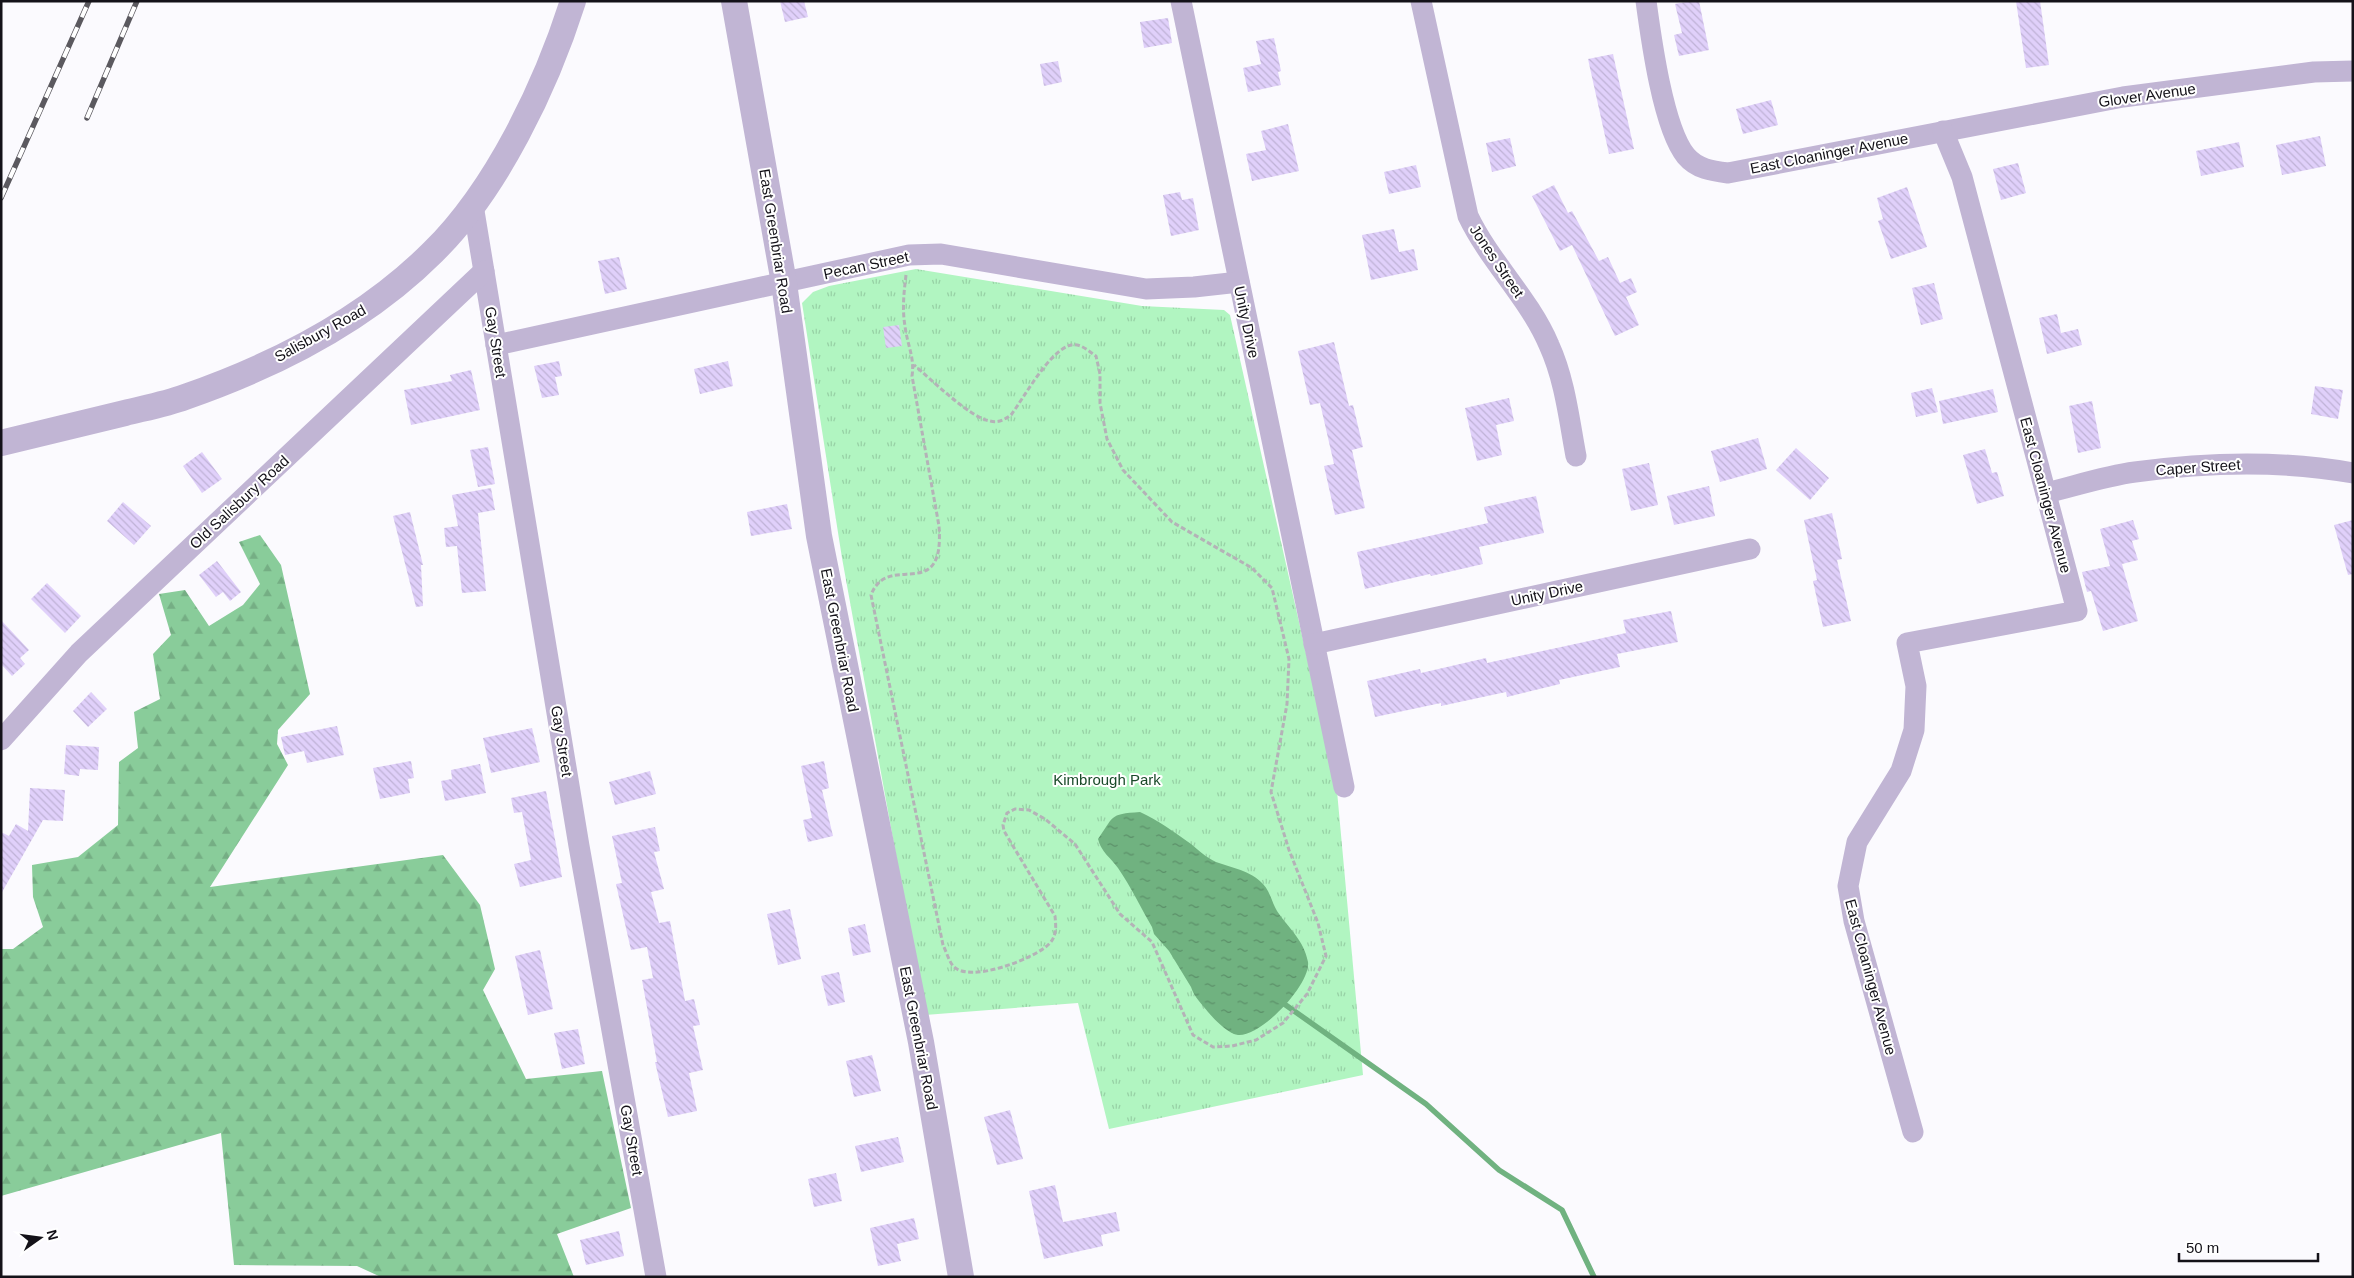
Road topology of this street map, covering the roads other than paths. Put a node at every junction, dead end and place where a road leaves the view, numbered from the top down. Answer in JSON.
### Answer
{"nodes":[{"id":1,"x":573,"y":1,"type":"edge"},
{"id":2,"x":734,"y":1,"type":"edge"},
{"id":3,"x":1180,"y":1,"type":"edge"},
{"id":4,"x":1422,"y":1,"type":"edge"},
{"id":5,"x":1646,"y":1,"type":"edge"},
{"id":6,"x":2353,"y":71,"type":"edge"},
{"id":7,"x":1943,"y":131,"type":"junction"},
{"id":8,"x":473,"y":205,"type":"junction"},
{"id":9,"x":484,"y":271,"type":"junction"},
{"id":10,"x":784,"y":282,"type":"junction"},
{"id":11,"x":1239,"y":282,"type":"junction"},
{"id":12,"x":496,"y":345,"type":"junction"},
{"id":13,"x":1,"y":443,"type":"edge"},
{"id":14,"x":1576,"y":456,"type":"dead end"},
{"id":15,"x":2353,"y":473,"type":"edge"},
{"id":16,"x":2046,"y":493,"type":"junction"},
{"id":17,"x":1750,"y":549,"type":"dead end"},
{"id":18,"x":1314,"y":644,"type":"junction"},
{"id":19,"x":1,"y":740,"type":"edge"},
{"id":20,"x":1344,"y":787,"type":"dead end"},
{"id":21,"x":1913,"y":1132,"type":"dead end"},
{"id":22,"x":656,"y":1277,"type":"edge"},
{"id":23,"x":961,"y":1277,"type":"edge"}],
"edges":[{"from":1,"to":8,"type":"street","name":"Salisbury Road"},
{"from":2,"to":10,"type":"street","name":"East Greenbriar Road"},
{"from":3,"to":11,"type":"street","name":"Unity Drive"},
{"from":4,"to":14,"type":"street","name":"Jones Street"},
{"from":5,"to":7,"type":"street","name":"East Cloaninger Avenue"},
{"from":6,"to":7,"type":"street","name":"Glover Avenue"},
{"from":7,"to":16,"type":"street","name":"East Cloaninger Avenue"},
{"from":8,"to":9,"type":"street","name":"Gay Street"},
{"from":8,"to":13,"type":"street","name":"Salisbury Road"},
{"from":9,"to":12,"type":"street","name":"Gay Street"},
{"from":9,"to":19,"type":"street","name":"Old Salisbury Road"},
{"from":10,"to":11,"type":"street","name":"Pecan Street"},
{"from":10,"to":12,"type":"street","name":"Pecan Street"},
{"from":10,"to":23,"type":"street","name":"East Greenbriar Road"},
{"from":11,"to":18,"type":"street","name":"Unity Drive"},
{"from":12,"to":22,"type":"street","name":"Gay Street"},
{"from":15,"to":16,"type":"street","name":"Caper Street"},
{"from":16,"to":21,"type":"street","name":"East Cloaninger Avenue"},
{"from":17,"to":18,"type":"street","name":"Unity Drive"},
{"from":18,"to":20,"type":"street","name":"Unity Drive"}]}
